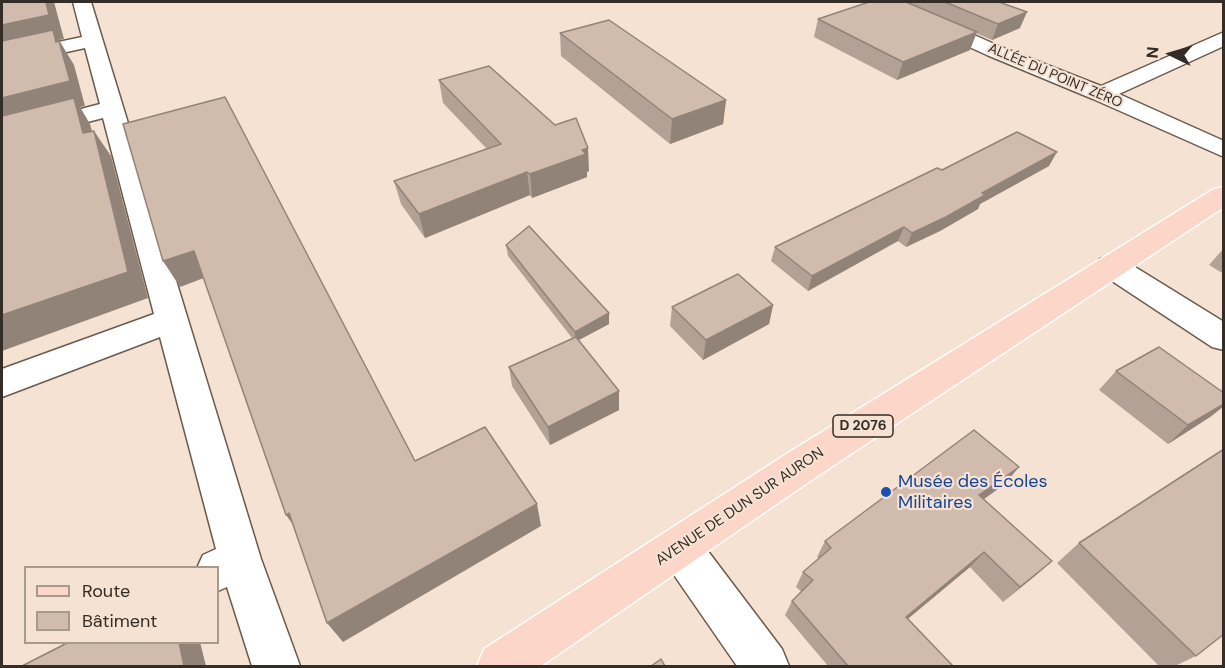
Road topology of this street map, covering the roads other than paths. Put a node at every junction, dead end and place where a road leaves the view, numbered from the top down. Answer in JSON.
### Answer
{"nodes":[{"id":1,"x":82,"y":2,"type":"edge"},
{"id":2,"x":886,"y":2,"type":"edge"},
{"id":3,"x":1224,"y":38,"type":"edge"},
{"id":4,"x":94,"y":40,"type":"junction"},
{"id":5,"x":2,"y":60,"type":"edge"},
{"id":6,"x":1101,"y":94,"type":"junction"},
{"id":7,"x":114,"y":108,"type":"junction"},
{"id":8,"x":2,"y":136,"type":"edge"},
{"id":9,"x":1224,"y":150,"type":"edge"},
{"id":10,"x":1224,"y":195,"type":"edge"},
{"id":11,"x":1111,"y":266,"type":"junction"},
{"id":12,"x":172,"y":320,"type":"junction"},
{"id":13,"x":1224,"y":338,"type":"edge"},
{"id":14,"x":2,"y":383,"type":"edge"},
{"id":15,"x":680,"y":548,"type":"junction"},
{"id":16,"x":229,"y":565,"type":"edge"},
{"id":17,"x":276,"y":666,"type":"edge"},
{"id":18,"x":501,"y":666,"type":"edge"},
{"id":19,"x":765,"y":666,"type":"edge"}],
"edges":[{"from":1,"to":4,"type":"street"},
{"from":2,"to":6,"type":"street","name":"ALLÉE DU POINT ZÉRO"},
{"from":3,"to":6,"type":"street"},
{"from":4,"to":5,"type":"street"},
{"from":4,"to":7,"type":"street"},
{"from":6,"to":9,"type":"street","name":"ALLÉE DU POINT ZÉRO"},
{"from":7,"to":8,"type":"street"},
{"from":7,"to":12,"type":"street"},
{"from":10,"to":11,"type":"main road","name":"AVENUE DE DUN SUR AURON","number":"D 2076"},
{"from":11,"to":13,"type":"street"},
{"from":11,"to":15,"type":"main road","name":"AVENUE DE DUN SUR AURON","number":"D 2076"},
{"from":12,"to":14,"type":"street"},
{"from":12,"to":16,"type":"street"},
{"from":15,"to":18,"type":"main road","name":"AVENUE DE DUN SUR AURON","number":"D 2076"},
{"from":15,"to":19,"type":"street"},
{"from":16,"to":17,"type":"street"}]}
